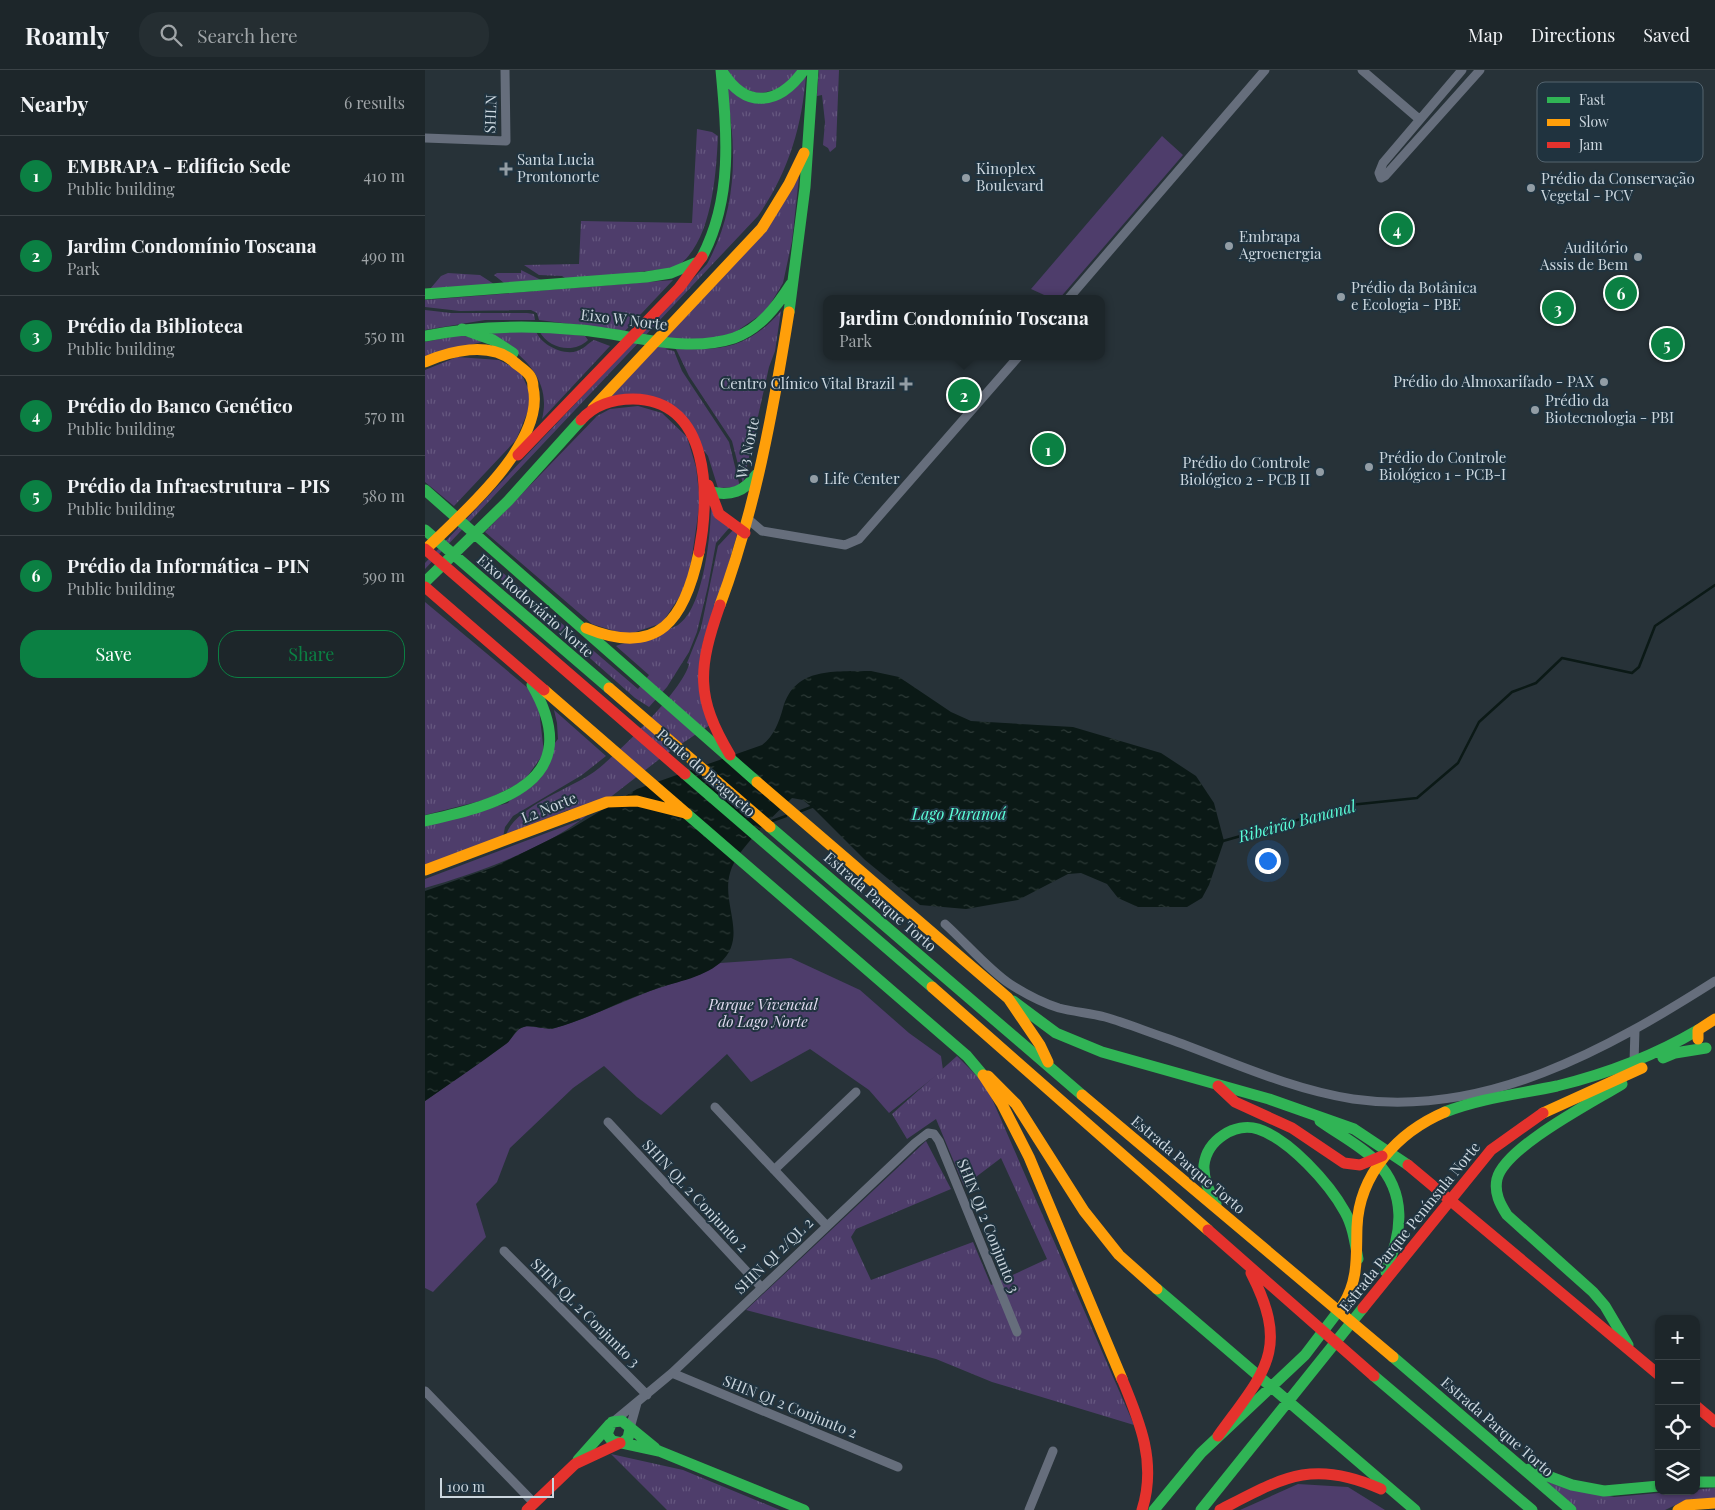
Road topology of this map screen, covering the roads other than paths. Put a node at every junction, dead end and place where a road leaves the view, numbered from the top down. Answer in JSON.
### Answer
{"nodes":[{"id":1,"x":505,"y":70,"type":"edge"},
{"id":2,"x":721,"y":70,"type":"edge"},
{"id":3,"x":804,"y":70,"type":"edge"},
{"id":4,"x":813,"y":70,"type":"edge"},
{"id":5,"x":1265,"y":70,"type":"edge"},
{"id":6,"x":1362,"y":70,"type":"edge"},
{"id":7,"x":1462,"y":70,"type":"edge"},
{"id":8,"x":1480,"y":70,"type":"edge"},
{"id":9,"x":1419,"y":119,"type":"junction"},
{"id":10,"x":425,"y":138,"type":"edge"},
{"id":11,"x":810,"y":139,"type":"junction"},
{"id":12,"x":700,"y":260,"type":"junction"},
{"id":13,"x":794,"y":279,"type":"junction"},
{"id":14,"x":425,"y":294,"type":"edge"},
{"id":15,"x":1071,"y":295,"type":"edge"},
{"id":16,"x":462,"y":328,"type":"junction"},
{"id":17,"x":425,"y":336,"type":"edge"},
{"id":18,"x":1015,"y":360,"type":"edge"},
{"id":19,"x":425,"y":362,"type":"edge"},
{"id":20,"x":528,"y":374,"type":"junction"},
{"id":21,"x":591,"y":411,"type":"junction"},
{"id":22,"x":503,"y":470,"type":"junction"},
{"id":23,"x":758,"y":471,"type":"junction"},
{"id":24,"x":705,"y":478,"type":"junction"},
{"id":25,"x":425,"y":490,"type":"edge"},
{"id":26,"x":711,"y":492,"type":"junction"},
{"id":27,"x":748,"y":520,"type":"junction"},
{"id":28,"x":425,"y":530,"type":"edge"},
{"id":29,"x":762,"y":531,"type":"junction"},
{"id":30,"x":745,"y":533,"type":"junction"},
{"id":31,"x":425,"y":550,"type":"edge"},
{"id":32,"x":425,"y":582,"type":"edge"},
{"id":33,"x":425,"y":587,"type":"edge"},
{"id":34,"x":576,"y":624,"type":"junction"},
{"id":35,"x":516,"y":664,"type":"junction"},
{"id":36,"x":628,"y":704,"type":"joint"},
{"id":37,"x":615,"y":715,"type":"joint"},
{"id":38,"x":733,"y":760,"type":"junction"},
{"id":39,"x":688,"y":815,"type":"junction"},
{"id":40,"x":425,"y":821,"type":"edge"},
{"id":41,"x":787,"y":841,"type":"joint"},
{"id":42,"x":777,"y":854,"type":"joint"},
{"id":43,"x":425,"y":870,"type":"edge"},
{"id":44,"x":945,"y":924,"type":"dead end"},
{"id":45,"x":1715,"y":981,"type":"edge"},
{"id":46,"x":1008,"y":998,"type":"junction"},
{"id":47,"x":1715,"y":1019,"type":"edge"},
{"id":48,"x":1635,"y":1030,"type":"junction"},
{"id":49,"x":1698,"y":1030,"type":"junction"},
{"id":50,"x":1711,"y":1047,"type":"edge"},
{"id":51,"x":1634,"y":1062,"type":"junction"},
{"id":52,"x":1649,"y":1065,"type":"junction"},
{"id":53,"x":1051,"y":1069,"type":"junction"},
{"id":54,"x":985,"y":1074,"type":"junction"},
{"id":55,"x":1217,"y":1085,"type":"junction"},
{"id":56,"x":856,"y":1092,"type":"dead end"},
{"id":57,"x":1429,"y":1101,"type":"junction"},
{"id":58,"x":715,"y":1108,"type":"dead end"},
{"id":59,"x":1305,"y":1110,"type":"junction"},
{"id":60,"x":1447,"y":1110,"type":"junction"},
{"id":61,"x":608,"y":1122,"type":"dead end"},
{"id":62,"x":930,"y":1133,"type":"joint"},
{"id":63,"x":1384,"y":1150,"type":"junction"},
{"id":64,"x":774,"y":1170,"type":"junction"},
{"id":65,"x":1222,"y":1214,"type":"junction"},
{"id":66,"x":827,"y":1226,"type":"junction"},
{"id":67,"x":504,"y":1251,"type":"dead end"},
{"id":68,"x":1358,"y":1259,"type":"junction"},
{"id":69,"x":1245,"y":1262,"type":"junction"},
{"id":70,"x":762,"y":1288,"type":"junction"},
{"id":71,"x":1362,"y":1310,"type":"junction"},
{"id":72,"x":1017,"y":1332,"type":"dead end"},
{"id":73,"x":1632,"y":1352,"type":"junction"},
{"id":74,"x":1655,"y":1372,"type":"edge"},
{"id":75,"x":672,"y":1373,"type":"junction"},
{"id":76,"x":425,"y":1390,"type":"edge"},
{"id":77,"x":647,"y":1395,"type":"junction"},
{"id":78,"x":637,"y":1403,"type":"junction"},
{"id":79,"x":1700,"y":1409,"type":"edge"},
{"id":80,"x":1715,"y":1422,"type":"edge"},
{"id":81,"x":611,"y":1423,"type":"junction"},
{"id":82,"x":630,"y":1429,"type":"junction"},
{"id":83,"x":1218,"y":1436,"type":"junction"},
{"id":84,"x":621,"y":1443,"type":"junction"},
{"id":85,"x":659,"y":1451,"type":"junction"},
{"id":86,"x":1053,"y":1451,"type":"dead end"},
{"id":87,"x":575,"y":1464,"type":"junction"},
{"id":88,"x":1520,"y":1465,"type":"junction"},
{"id":89,"x":898,"y":1467,"type":"dead end"},
{"id":90,"x":1700,"y":1482,"type":"edge"},
{"id":91,"x":1715,"y":1482,"type":"edge"},
{"id":92,"x":1655,"y":1486,"type":"edge"},
{"id":93,"x":1401,"y":1500,"type":"junction"},
{"id":94,"x":1715,"y":1503,"type":"edge"},
{"id":95,"x":531,"y":1507,"type":"edge"},
{"id":96,"x":805,"y":1510,"type":"edge"},
{"id":97,"x":1029,"y":1510,"type":"edge"},
{"id":98,"x":1142,"y":1510,"type":"edge"},
{"id":99,"x":1154,"y":1510,"type":"edge"},
{"id":100,"x":1201,"y":1510,"type":"edge"},
{"id":101,"x":1220,"y":1510,"type":"edge"},
{"id":102,"x":1415,"y":1510,"type":"edge"},
{"id":103,"x":1532,"y":1510,"type":"edge"},
{"id":104,"x":1571,"y":1510,"type":"edge"},
{"id":105,"x":1678,"y":1510,"type":"edge"}],
"edges":[{"from":1,"to":10,"type":"street","name":"SHLN"},
{"from":2,"to":3,"type":"main road"},
{"from":2,"to":12,"type":"main road"},
{"from":4,"to":11,"type":"main road","name":"W3 Norte"},
{"from":5,"to":15,"type":"street"},
{"from":6,"to":9,"type":"street"},
{"from":7,"to":9,"type":"street"},
{"from":8,"to":9,"type":"street"},
{"from":11,"to":13,"type":"main road","name":"W3 Norte"},
{"from":11,"to":21,"type":"main road"},
{"from":12,"to":14,"type":"main road"},
{"from":12,"to":22,"type":"main road"},
{"from":13,"to":16,"type":"main road","name":"Eixo W Norte"},
{"from":13,"to":23,"type":"main road","name":"W3 Norte"},
{"from":16,"to":17,"type":"main road","name":"Eixo W Norte"},
{"from":16,"to":20,"type":"main road"},
{"from":18,"to":29,"type":"street"},
{"from":19,"to":20,"type":"main road"},
{"from":20,"to":22,"type":"main road"},
{"from":21,"to":24,"type":"main road"},
{"from":21,"to":32,"type":"main road"},
{"from":22,"to":31,"type":"main road"},
{"from":23,"to":26,"type":"main road"},
{"from":23,"to":27,"type":"main road","name":"W3 Norte"},
{"from":24,"to":26,"type":"main road"},
{"from":24,"to":34,"type":"main road"},
{"from":25,"to":34,"type":"main road"},
{"from":26,"to":30,"type":"main road"},
{"from":27,"to":29,"type":"street"},
{"from":27,"to":30,"type":"main road","name":"W3 Norte"},
{"from":28,"to":36,"type":"main road","name":"Eixo Rodoviário Norte"},
{"from":29,"to":30,"type":"street"},
{"from":30,"to":38,"type":"main road","name":"W3 Norte"},
{"from":31,"to":37,"type":"main road","name":"Eixo Rodoviário Norte"},
{"from":33,"to":35,"type":"main road"},
{"from":34,"to":38,"type":"main road"},
{"from":35,"to":39,"type":"main road"},
{"from":35,"to":40,"type":"main road"},
{"from":36,"to":41,"type":"main road","name":"Ponte do Bragueto"},
{"from":37,"to":42,"type":"main road","name":"Ponte do Bragueto"},
{"from":38,"to":46,"type":"main road"},
{"from":39,"to":43,"type":"main road","name":"L2 Norte"},
{"from":39,"to":54,"type":"main road"},
{"from":41,"to":53,"type":"main road","name":"Estrada Parque Torto"},
{"from":42,"to":69,"type":"main road","name":"Estrada Parque Torto"},
{"from":44,"to":57,"type":"street"},
{"from":45,"to":48,"type":"street"},
{"from":46,"to":53,"type":"main road"},
{"from":46,"to":55,"type":"main road"},
{"from":47,"to":49,"type":"main road","name":"Estrada Parque Península Norte"},
{"from":48,"to":51,"type":"street"},
{"from":48,"to":57,"type":"street"},
{"from":49,"to":50,"type":"main road"},
{"from":49,"to":51,"type":"main road","name":"Estrada Parque Península Norte"},
{"from":50,"to":52,"type":"main road","name":"Estrada Parque Península Norte"},
{"from":51,"to":60,"type":"main road","name":"Estrada Parque Península Norte"},
{"from":52,"to":71,"type":"main road","name":"Estrada Parque Península Norte"},
{"from":52,"to":73,"type":"main road"},
{"from":53,"to":65,"type":"main road","name":"Estrada Parque Torto"},
{"from":54,"to":93,"type":"main road"},
{"from":54,"to":98,"type":"main road"},
{"from":55,"to":59,"type":"main road"},
{"from":55,"to":63,"type":"main road"},
{"from":56,"to":64,"type":"street"},
{"from":57,"to":60,"type":"street"},
{"from":58,"to":64,"type":"street"},
{"from":59,"to":63,"type":"main road"},
{"from":59,"to":71,"type":"main road"},
{"from":60,"to":63,"type":"main road","name":"Estrada Parque Península Norte"},
{"from":61,"to":70,"type":"street","name":"SHIN QL 2 Conjunto 2"},
{"from":62,"to":66,"type":"street","name":"SHIN QI 2/QL 2"},
{"from":62,"to":72,"type":"street","name":"SHIN QI 2 Conjunto 3"},
{"from":63,"to":68,"type":"main road","name":"Estrada Parque Península Norte"},
{"from":63,"to":73,"type":"main road"},
{"from":64,"to":66,"type":"street"},
{"from":65,"to":68,"type":"main road"},
{"from":65,"to":88,"type":"main road","name":"Estrada Parque Torto"},
{"from":66,"to":70,"type":"street","name":"SHIN QI 2/QL 2"},
{"from":67,"to":77,"type":"street","name":"SHIN QL 2 Conjunto 3"},
{"from":68,"to":83,"type":"main road","name":"Estrada Parque Península Norte"},
{"from":69,"to":83,"type":"main road"},
{"from":69,"to":103,"type":"main road","name":"Estrada Parque Torto"},
{"from":70,"to":75,"type":"street","name":"SHIN QI 2/QL 2"},
{"from":71,"to":100,"type":"main road","name":"Estrada Parque Península Norte"},
{"from":73,"to":74,"type":"main road"},
{"from":75,"to":77,"type":"street","name":"SHIN QI 2/QL 2"},
{"from":75,"to":89,"type":"street","name":"SHIN QI 2 Conjunto 2"},
{"from":76,"to":95,"type":"street"},
{"from":77,"to":78,"type":"street","name":"SHIN QI 2/QL 2"},
{"from":78,"to":81,"type":"street","name":"SHIN QI 2/QL 2"},
{"from":78,"to":82,"type":"street"},
{"from":79,"to":80,"type":"main road"},
{"from":81,"to":82,"type":"main road"},
{"from":81,"to":84,"type":"main road"},
{"from":81,"to":87,"type":"main road","name":"SHIN QI 2/QL 2"},
{"from":82,"to":84,"type":"main road"},
{"from":82,"to":85,"type":"main road"},
{"from":83,"to":99,"type":"main road","name":"Estrada Parque Península Norte"},
{"from":84,"to":85,"type":"main road"},
{"from":84,"to":87,"type":"main road","name":"SHIN QI 2/QL 2"},
{"from":85,"to":96,"type":"main road"},
{"from":86,"to":97,"type":"street"},
{"from":87,"to":95,"type":"main road","name":"SHIN QI 2/QL 2"},
{"from":88,"to":92,"type":"main road"},
{"from":88,"to":104,"type":"main road","name":"Estrada Parque Torto"},
{"from":90,"to":91,"type":"main road"},
{"from":93,"to":101,"type":"main road"},
{"from":93,"to":102,"type":"main road"},
{"from":94,"to":105,"type":"main road"}]}
